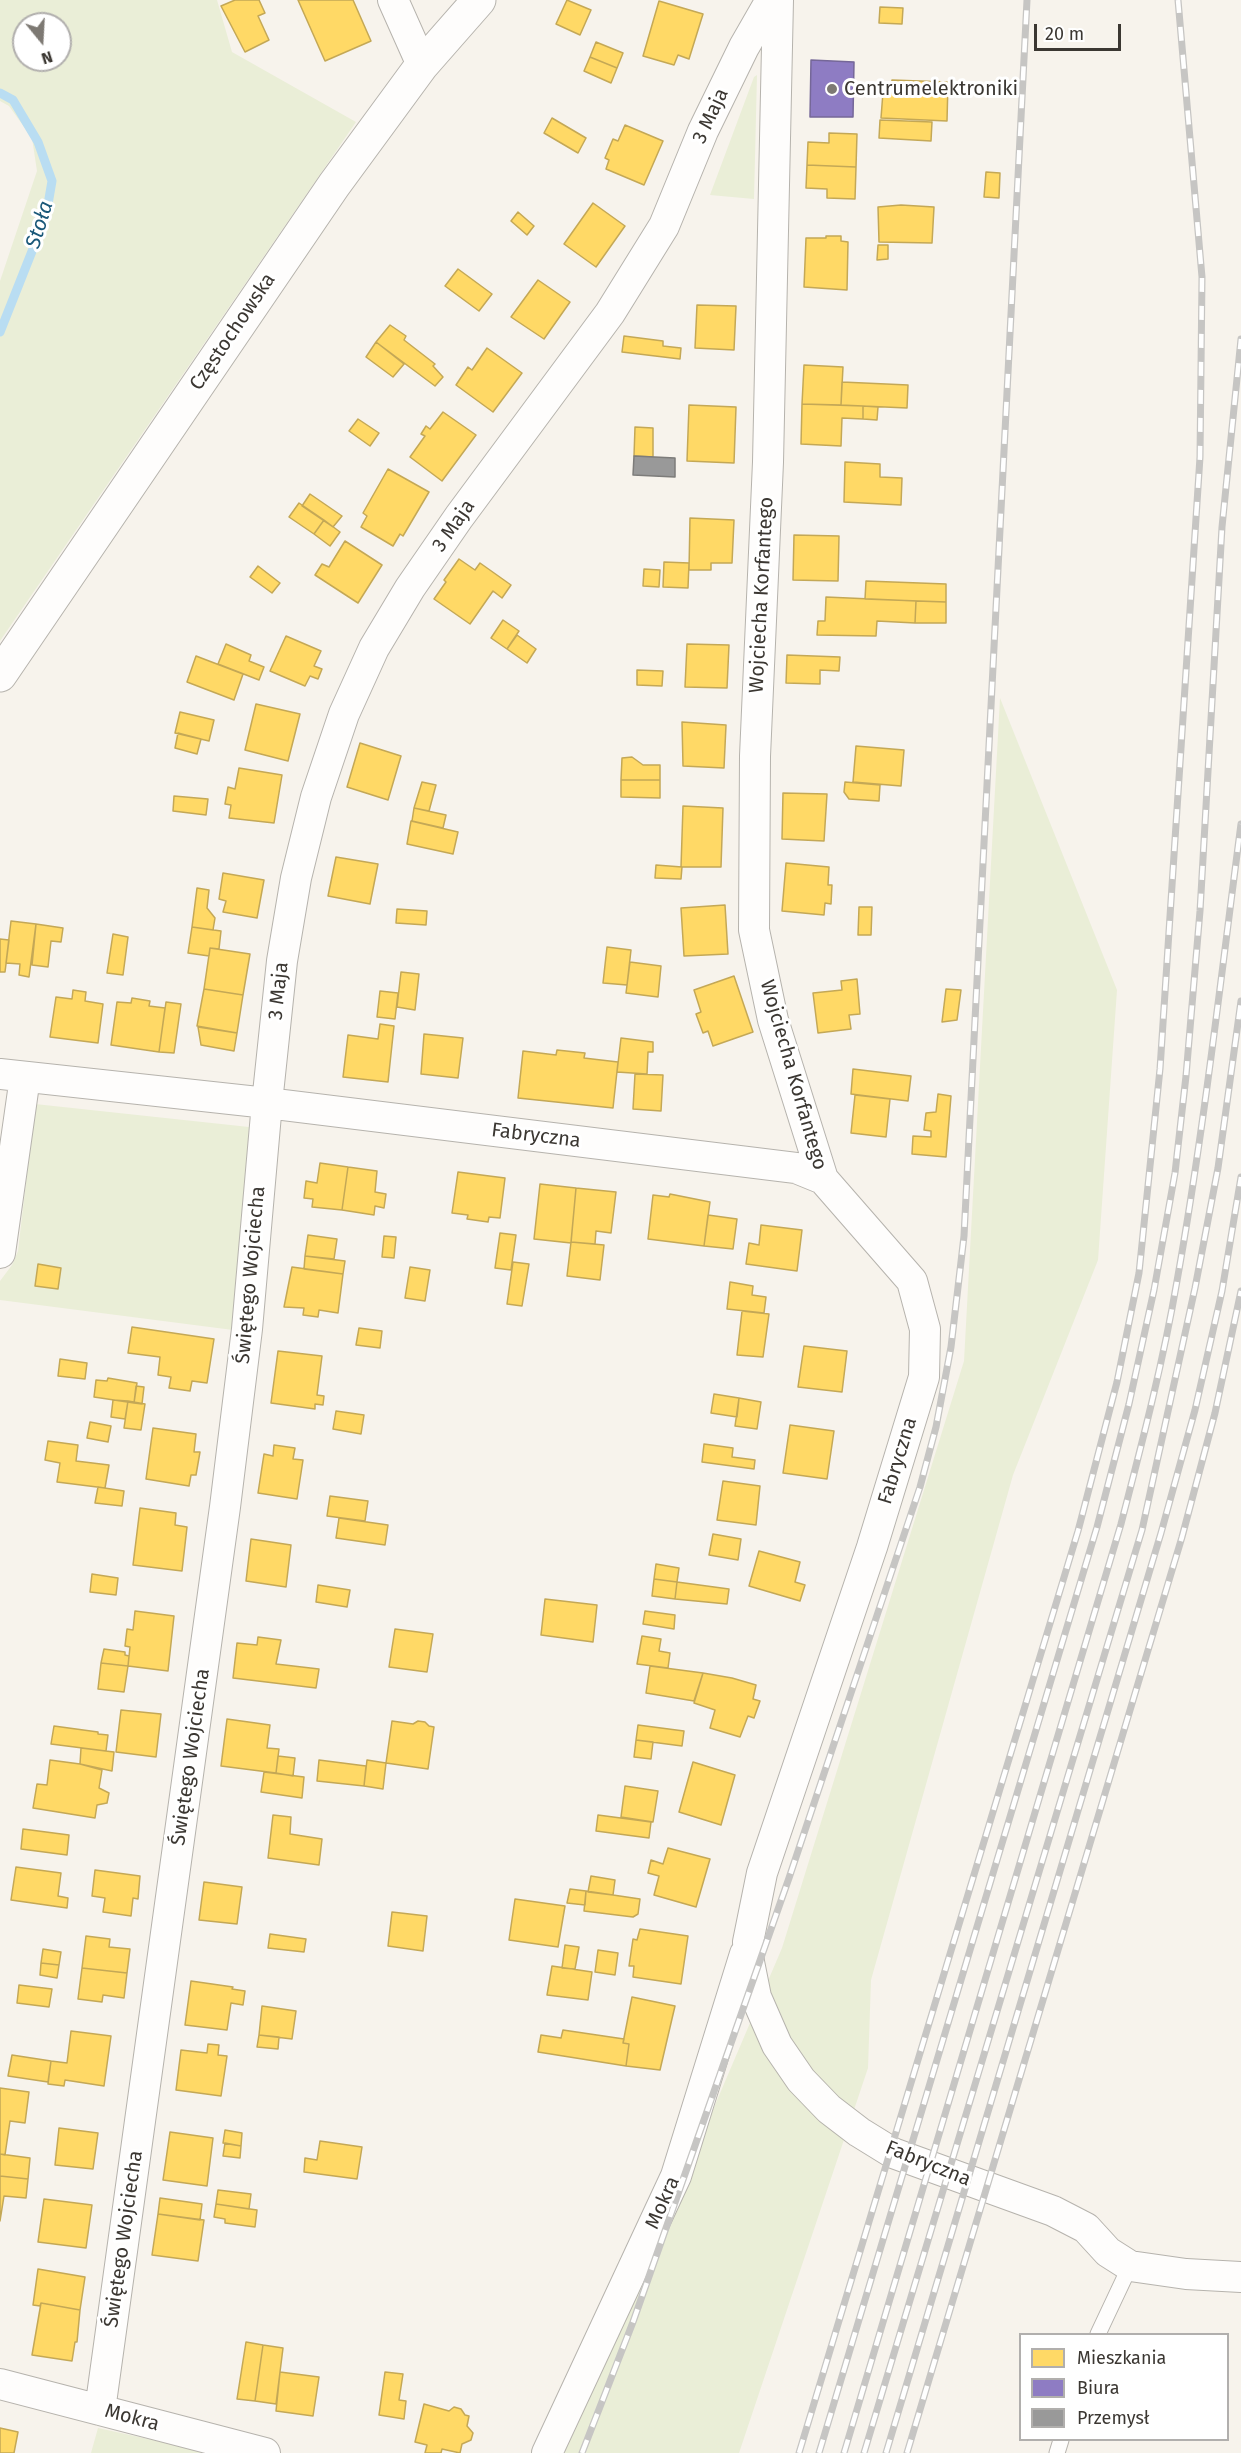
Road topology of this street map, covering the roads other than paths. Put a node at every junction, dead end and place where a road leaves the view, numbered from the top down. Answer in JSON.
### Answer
{"nodes":[{"id":1,"x":393,"y":0,"type":"edge"},
{"id":2,"x":479,"y":0,"type":"edge"},
{"id":3,"x":771,"y":0,"type":"edge"},
{"id":4,"x":778,"y":0,"type":"edge"},
{"id":5,"x":422,"y":65,"type":"junction"},
{"id":6,"x":0,"y":675,"type":"edge"},
{"id":7,"x":13,"y":1076,"type":"edge"},
{"id":8,"x":267,"y":1103,"type":"junction"},
{"id":9,"x":823,"y":1179,"type":"junction"},
{"id":10,"x":0,"y":1253,"type":"edge"},
{"id":11,"x":748,"y":1942,"type":"junction"},
{"id":12,"x":1130,"y":2266,"type":"junction"},
{"id":13,"x":1241,"y":2277,"type":"edge"},
{"id":14,"x":1098,"y":2333,"type":"edge"},
{"id":15,"x":0,"y":2384,"type":"edge"},
{"id":16,"x":100,"y":2410,"type":"junction"},
{"id":17,"x":265,"y":2453,"type":"edge"},
{"id":18,"x":547,"y":2453,"type":"edge"}],
"edges":[{"from":1,"to":5,"type":"street"},
{"from":2,"to":5,"type":"street","name":"Częstochowska"},
{"from":3,"to":8,"type":"street","name":"3 Maja"},
{"from":4,"to":9,"type":"street","name":"Wojciecha Korfantego"},
{"from":5,"to":6,"type":"street","name":"Częstochowska"},
{"from":7,"to":8,"type":"street","name":"Fabryczna"},
{"from":7,"to":10,"type":"street"},
{"from":8,"to":9,"type":"street","name":"Fabryczna"},
{"from":8,"to":16,"type":"street","name":"Świętego Wojciecha"},
{"from":9,"to":11,"type":"street","name":"Fabryczna"},
{"from":11,"to":12,"type":"street","name":"Fabryczna"},
{"from":11,"to":18,"type":"street","name":"Mokra"},
{"from":12,"to":13,"type":"street","name":"Fabryczna"},
{"from":12,"to":14,"type":"lane"},
{"from":15,"to":16,"type":"street","name":"Mokra"},
{"from":16,"to":17,"type":"street","name":"Mokra"}]}
